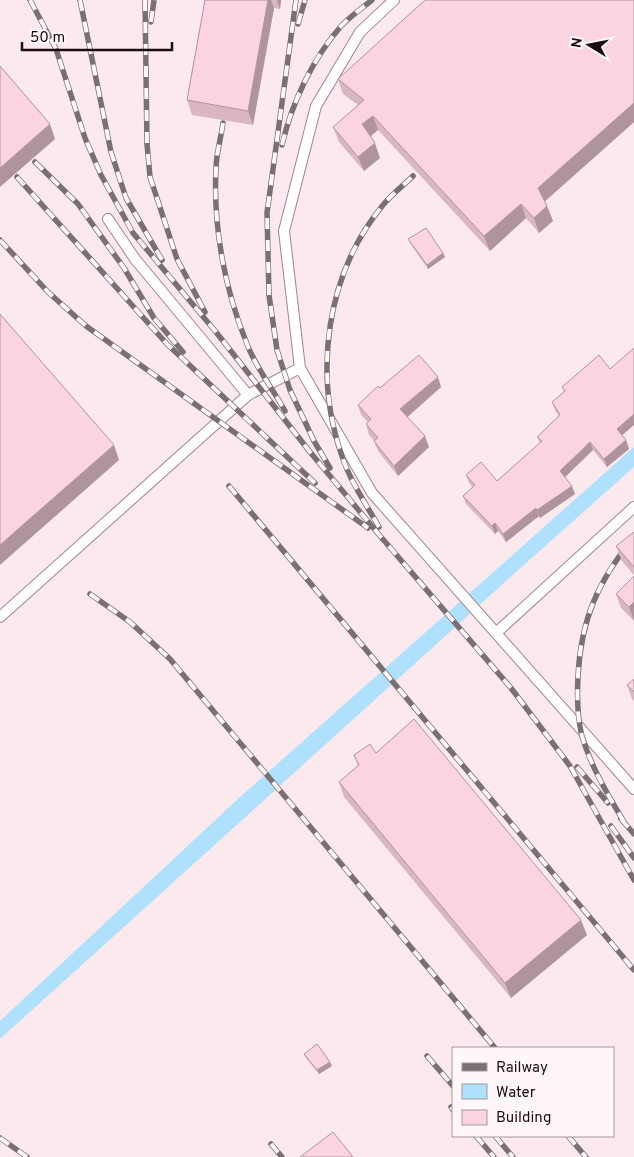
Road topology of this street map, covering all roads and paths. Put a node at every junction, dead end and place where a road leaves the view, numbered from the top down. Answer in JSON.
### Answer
{"nodes":[{"id":1,"x":394,"y":0,"type":"edge"},
{"id":2,"x":108,"y":219,"type":"dead end"},
{"id":3,"x":300,"y":368,"type":"junction"},
{"id":4,"x":248,"y":395,"type":"junction"},
{"id":5,"x":634,"y":507,"type":"edge"},
{"id":6,"x":0,"y":617,"type":"edge"},
{"id":7,"x":496,"y":634,"type":"junction"},
{"id":8,"x":634,"y":789,"type":"edge"}],
"edges":[{"from":1,"to":3,"type":"lane"},
{"from":2,"to":4,"type":"lane"},
{"from":3,"to":4,"type":"lane"},
{"from":3,"to":7,"type":"lane"},
{"from":4,"to":6,"type":"lane"},
{"from":5,"to":7,"type":"lane"},
{"from":7,"to":8,"type":"lane"}]}
